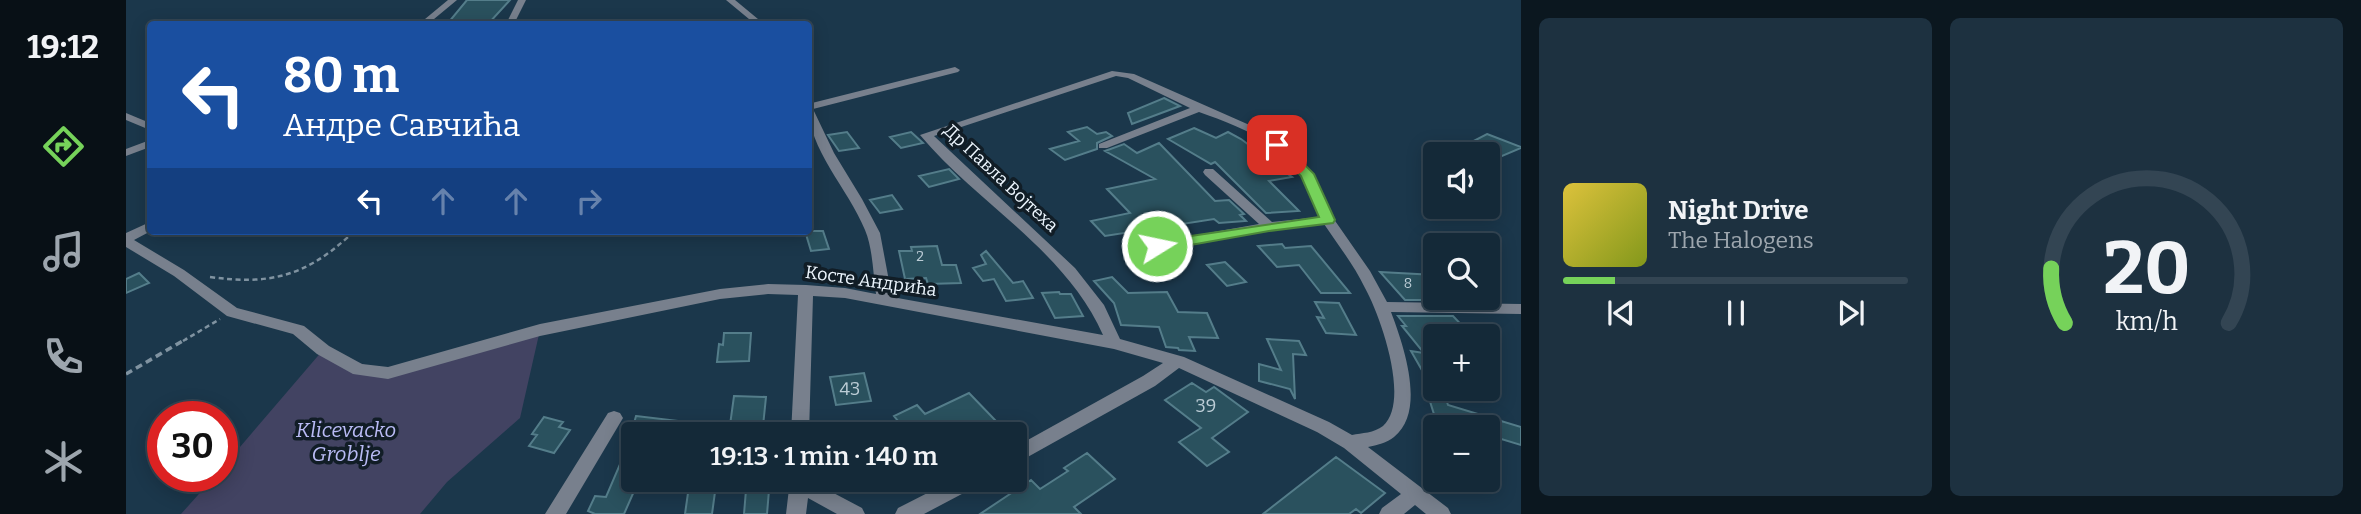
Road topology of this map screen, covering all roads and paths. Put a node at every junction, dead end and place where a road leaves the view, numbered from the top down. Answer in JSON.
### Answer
{"nodes":[{"id":1,"x":453,"y":0,"type":"edge"},
{"id":2,"x":522,"y":0,"type":"edge"},
{"id":3,"x":732,"y":0,"type":"edge"},
{"id":4,"x":427,"y":21,"type":"edge"},
{"id":5,"x":512,"y":21,"type":"edge"},
{"id":6,"x":756,"y":21,"type":"edge"},
{"id":7,"x":955,"y":70,"type":"dead end"},
{"id":8,"x":812,"y":107,"type":"edge"},
{"id":9,"x":1199,"y":108,"type":"junction"},
{"id":10,"x":126,"y":116,"type":"edge"},
{"id":11,"x":812,"y":117,"type":"edge"},
{"id":12,"x":147,"y":126,"type":"edge"},
{"id":13,"x":147,"y":144,"type":"edge"},
{"id":14,"x":1103,"y":146,"type":"dead end"},
{"id":15,"x":126,"y":153,"type":"edge"},
{"id":16,"x":1209,"y":172,"type":"dead end"},
{"id":17,"x":1328,"y":220,"type":"junction"},
{"id":18,"x":1269,"y":226,"type":"junction"},
{"id":19,"x":147,"y":228,"type":"edge"},
{"id":20,"x":348,"y":237,"type":"dead end"},
{"id":21,"x":126,"y":240,"type":"edge"},
{"id":22,"x":1157,"y":246,"type":"dead end"},
{"id":23,"x":179,"y":274,"type":"junction"},
{"id":24,"x":806,"y":289,"type":"junction"},
{"id":25,"x":885,"y":300,"type":"junction"},
{"id":26,"x":1382,"y":307,"type":"junction"},
{"id":27,"x":1521,"y":309,"type":"edge"},
{"id":28,"x":232,"y":312,"type":"junction"},
{"id":29,"x":1114,"y":343,"type":"junction"},
{"id":30,"x":1178,"y":361,"type":"junction"},
{"id":31,"x":126,"y":374,"type":"edge"},
{"id":32,"x":614,"y":418,"type":"dead end"},
{"id":33,"x":800,"y":422,"type":"edge"},
{"id":34,"x":1350,"y":443,"type":"junction"},
{"id":35,"x":1027,"y":449,"type":"edge"},
{"id":36,"x":799,"y":492,"type":"edge"},
{"id":37,"x":817,"y":492,"type":"edge"},
{"id":38,"x":947,"y":492,"type":"edge"},
{"id":39,"x":1415,"y":494,"type":"junction"},
{"id":40,"x":555,"y":514,"type":"edge"},
{"id":41,"x":796,"y":514,"type":"edge"},
{"id":42,"x":855,"y":514,"type":"edge"},
{"id":43,"x":905,"y":514,"type":"edge"},
{"id":44,"x":1390,"y":514,"type":"edge"},
{"id":45,"x":1441,"y":514,"type":"edge"}],
"edges":[{"from":1,"to":4,"type":"street"},
{"from":2,"to":5,"type":"street"},
{"from":3,"to":6,"type":"street"},
{"from":7,"to":8,"type":"street"},
{"from":9,"to":14,"type":"street"},
{"from":9,"to":17,"type":"street"},
{"from":9,"to":29,"type":"street","name":"Др Павла Војтеха"},
{"from":10,"to":12,"type":"street"},
{"from":11,"to":25,"type":"street"},
{"from":13,"to":15,"type":"street"},
{"from":16,"to":18,"type":"street"},
{"from":17,"to":18,"type":"street"},
{"from":17,"to":26,"type":"street"},
{"from":18,"to":22,"type":"street"},
{"from":19,"to":21,"type":"street"},
{"from":20,"to":23,"type":"path"},
{"from":21,"to":23,"type":"street","name":"Косте Андрића"},
{"from":23,"to":28,"type":"street","name":"Косте Андрића"},
{"from":24,"to":25,"type":"street","name":"Косте Андрића"},
{"from":24,"to":28,"type":"street","name":"Косте Андрића"},
{"from":24,"to":33,"type":"street"},
{"from":25,"to":29,"type":"street","name":"Косте Андрића"},
{"from":26,"to":27,"type":"street"},
{"from":26,"to":34,"type":"street"},
{"from":28,"to":31,"type":"path"},
{"from":29,"to":30,"type":"street","name":"Косте Андрића"},
{"from":30,"to":34,"type":"street","name":"Косте Андрића"},
{"from":30,"to":35,"type":"street"},
{"from":32,"to":40,"type":"street"},
{"from":34,"to":39,"type":"street","name":"Косте Андрића"},
{"from":36,"to":41,"type":"street"},
{"from":37,"to":42,"type":"street"},
{"from":38,"to":43,"type":"street"},
{"from":39,"to":44,"type":"street"},
{"from":39,"to":45,"type":"street","name":"Косте Андрића"}]}
